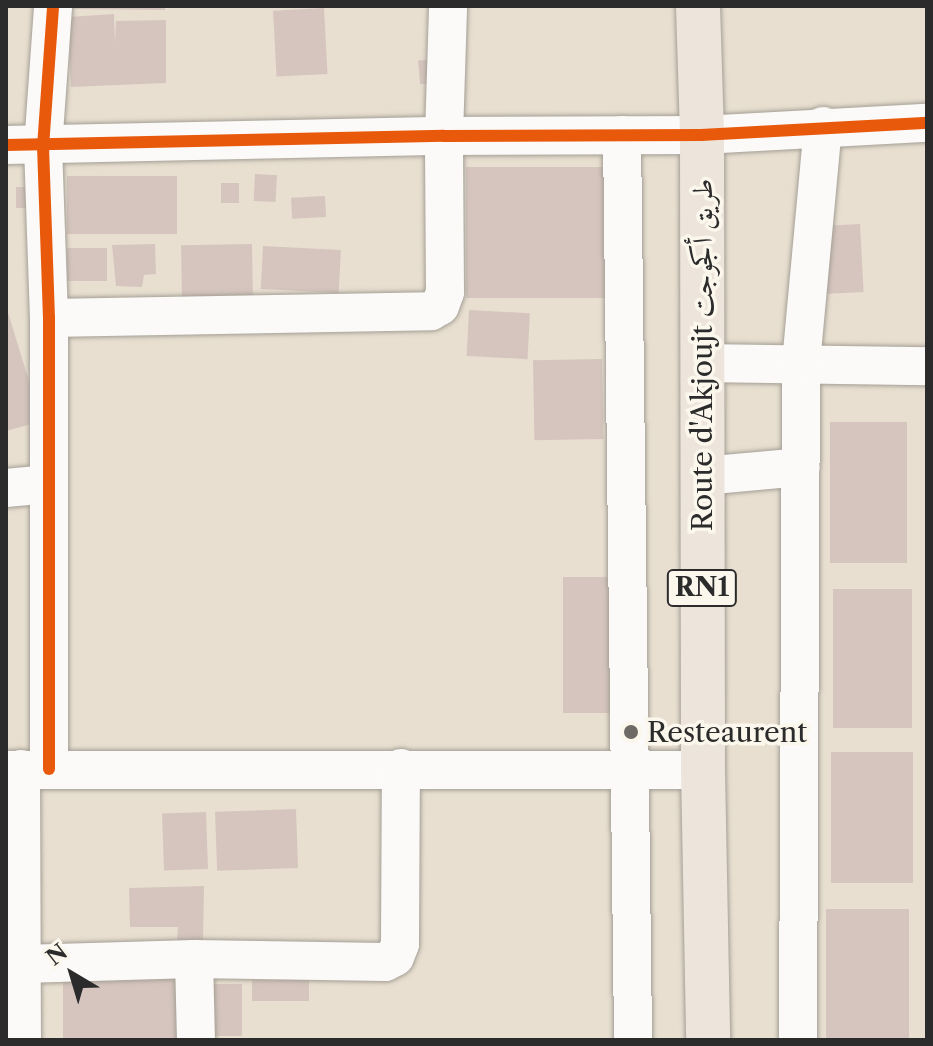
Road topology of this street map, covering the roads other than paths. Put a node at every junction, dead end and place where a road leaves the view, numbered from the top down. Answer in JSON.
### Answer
{"nodes":[{"id":1,"x":53,"y":6,"type":"edge"},
{"id":2,"x":448,"y":6,"type":"edge"},
{"id":3,"x":698,"y":6,"type":"edge"},
{"id":4,"x":927,"y":123,"type":"edge"},
{"id":5,"x":823,"y":126,"type":"junction"},
{"id":6,"x":622,"y":135,"type":"junction"},
{"id":7,"x":702,"y":135,"type":"junction"},
{"id":8,"x":444,"y":136,"type":"junction"},
{"id":9,"x":6,"y":145,"type":"edge"},
{"id":10,"x":43,"y":147,"type":"junction"},
{"id":11,"x":49,"y":318,"type":"junction"},
{"id":12,"x":702,"y":363,"type":"junction"},
{"id":13,"x":801,"y":363,"type":"junction"},
{"id":14,"x":927,"y":366,"type":"edge"},
{"id":15,"x":801,"y":467,"type":"junction"},
{"id":16,"x":702,"y":476,"type":"junction"},
{"id":17,"x":49,"y":484,"type":"junction"},
{"id":18,"x":6,"y":488,"type":"edge"},
{"id":19,"x":401,"y":768,"type":"junction"},
{"id":20,"x":25,"y":769,"type":"edge"},
{"id":21,"x":631,"y":769,"type":"junction"},
{"id":22,"x":703,"y":770,"type":"junction"},
{"id":23,"x":14,"y":918,"type":"edge"},
{"id":24,"x":194,"y":959,"type":"junction"},
{"id":25,"x":22,"y":964,"type":"junction"},
{"id":26,"x":22,"y":1040,"type":"edge"},
{"id":27,"x":196,"y":1040,"type":"edge"},
{"id":28,"x":633,"y":1040,"type":"edge"},
{"id":29,"x":708,"y":1040,"type":"edge"},
{"id":30,"x":798,"y":1040,"type":"edge"}],
"edges":[{"from":1,"to":10,"type":"street"},
{"from":2,"to":8,"type":"street"},
{"from":3,"to":7,"type":"highway","name":"Route d'Akjoujt طريق أكجوجت","number":"RN1"},
{"from":4,"to":5,"type":"street"},
{"from":5,"to":7,"type":"street"},
{"from":5,"to":13,"type":"street"},
{"from":6,"to":7,"type":"street"},
{"from":6,"to":8,"type":"street"},
{"from":6,"to":21,"type":"street"},
{"from":7,"to":12,"type":"highway","name":"Route d'Akjoujt طريق أكجوجت","number":"RN1"},
{"from":8,"to":10,"type":"street"},
{"from":8,"to":11,"type":"street"},
{"from":9,"to":10,"type":"street"},
{"from":10,"to":11,"type":"street"},
{"from":11,"to":17,"type":"street"},
{"from":12,"to":13,"type":"street"},
{"from":12,"to":16,"type":"highway","name":"Route d'Akjoujt طريق أكجوجت","number":"RN1"},
{"from":13,"to":14,"type":"street"},
{"from":13,"to":15,"type":"street"},
{"from":15,"to":16,"type":"street"},
{"from":15,"to":30,"type":"street"},
{"from":16,"to":22,"type":"highway","name":"Route d'Akjoujt طريق أكجوجت","number":"RN1"},
{"from":17,"to":18,"type":"street"},
{"from":17,"to":20,"type":"street"},
{"from":19,"to":20,"type":"street"},
{"from":19,"to":21,"type":"street"},
{"from":19,"to":24,"type":"street"},
{"from":20,"to":23,"type":"street"},
{"from":21,"to":22,"type":"street"},
{"from":21,"to":28,"type":"street"},
{"from":22,"to":29,"type":"highway","name":"Route d'Akjoujt طريق أكجوجت","number":"RN1"},
{"from":23,"to":25,"type":"street"},
{"from":24,"to":25,"type":"street"},
{"from":24,"to":27,"type":"street"},
{"from":25,"to":26,"type":"street"}]}
